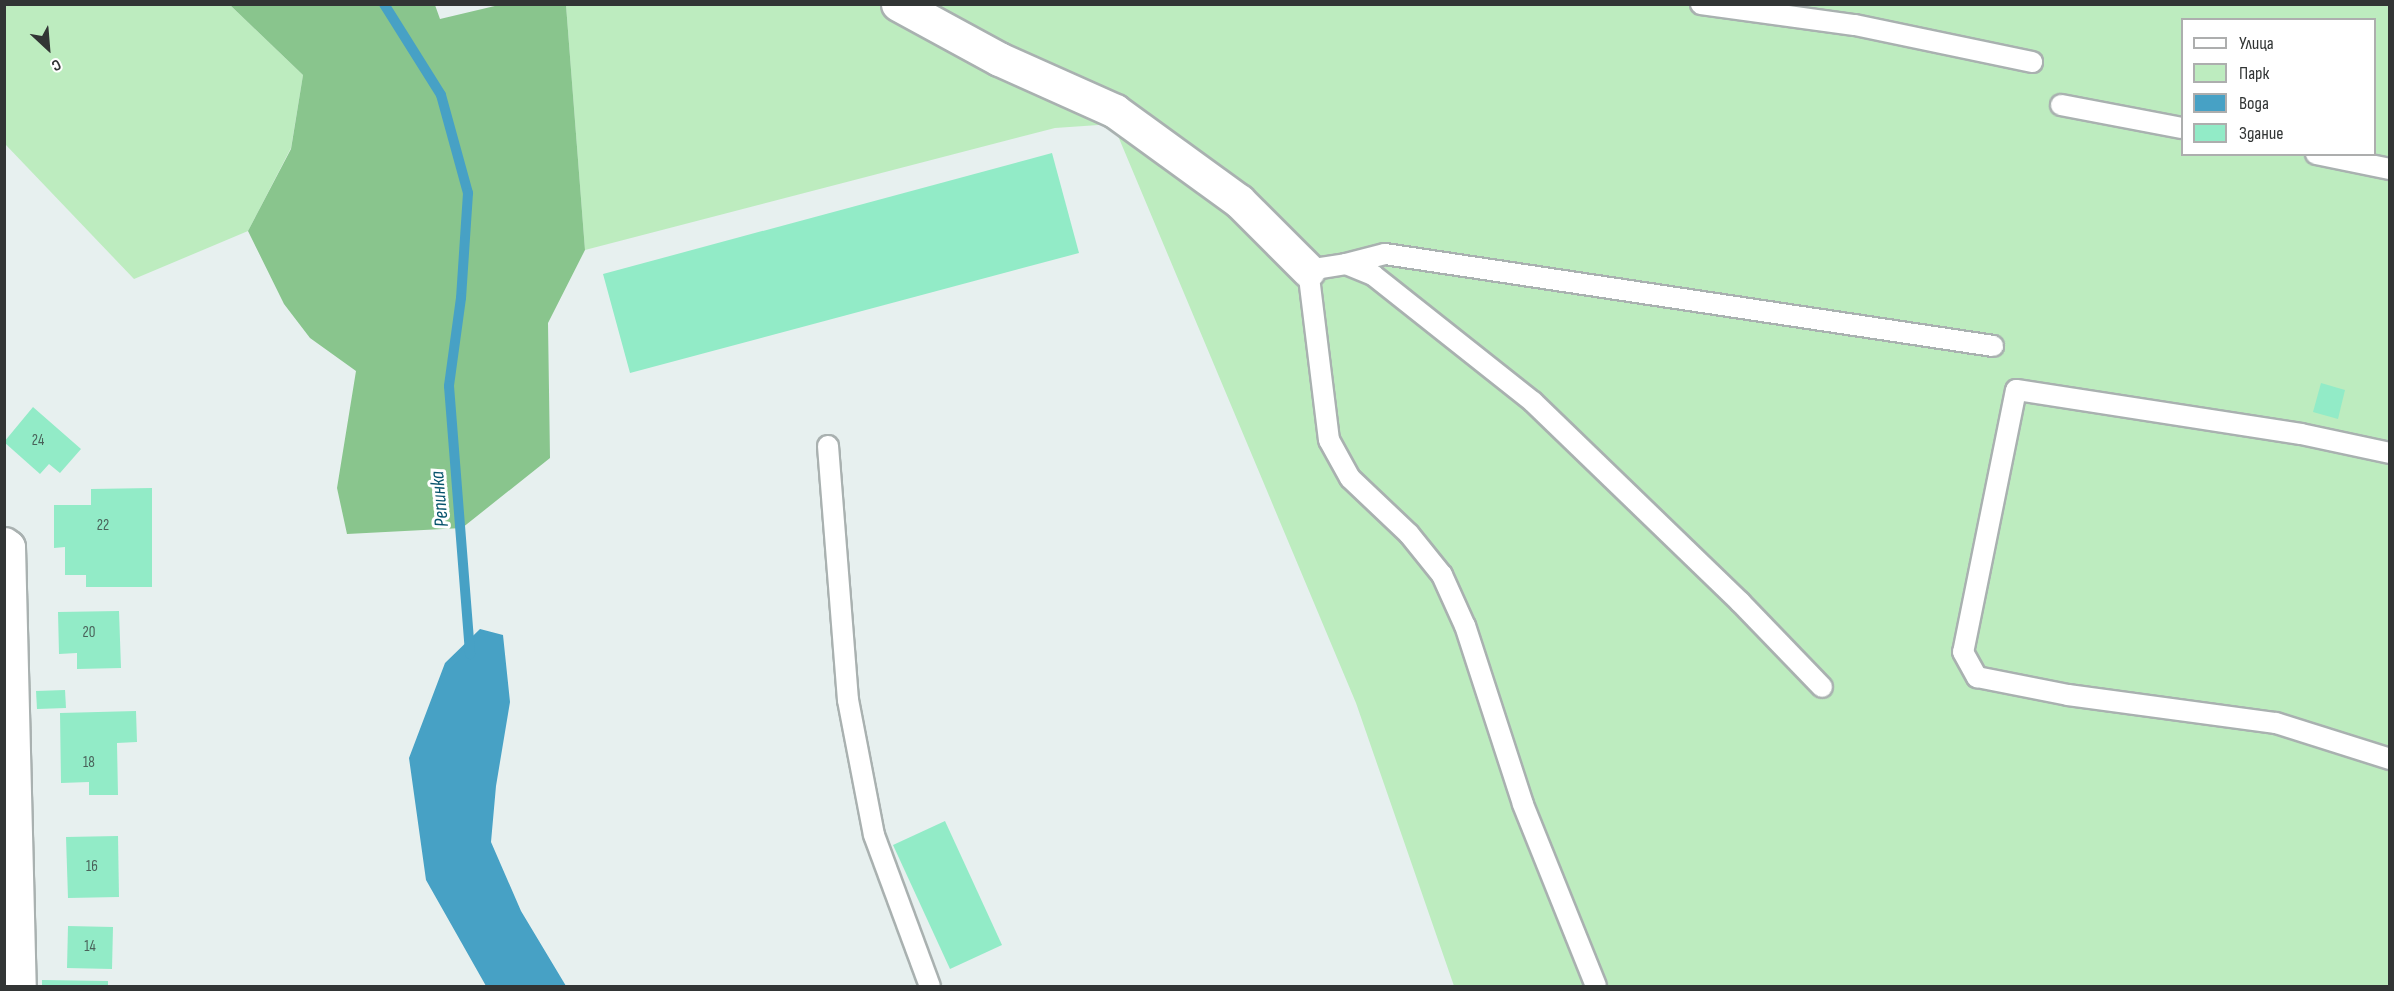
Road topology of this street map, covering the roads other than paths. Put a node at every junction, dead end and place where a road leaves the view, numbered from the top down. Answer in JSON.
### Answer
{"nodes":[{"id":1,"x":1701,"y":4,"type":"edge"},
{"id":2,"x":901,"y":5,"type":"edge"},
{"id":3,"x":2032,"y":62,"type":"dead end"},
{"id":4,"x":2061,"y":105,"type":"dead end"},
{"id":5,"x":2181,"y":128,"type":"edge"},
{"id":6,"x":2326,"y":156,"type":"edge"},
{"id":7,"x":2390,"y":169,"type":"edge"},
{"id":8,"x":1346,"y":264,"type":"junction"},
{"id":9,"x":1308,"y":270,"type":"junction"},
{"id":10,"x":1993,"y":346,"type":"dead end"},
{"id":11,"x":828,"y":447,"type":"dead end"},
{"id":12,"x":2390,"y":453,"type":"edge"},
{"id":13,"x":4,"y":544,"type":"edge"},
{"id":14,"x":1822,"y":687,"type":"dead end"},
{"id":15,"x":2390,"y":759,"type":"edge"},
{"id":16,"x":19,"y":987,"type":"edge"},
{"id":17,"x":930,"y":987,"type":"edge"},
{"id":18,"x":1596,"y":987,"type":"edge"}],
"edges":[{"from":1,"to":3,"type":"lane"},
{"from":2,"to":9,"type":"street"},
{"from":4,"to":5,"type":"lane"},
{"from":6,"to":7,"type":"lane"},
{"from":8,"to":9,"type":"lane"},
{"from":8,"to":10,"type":"lane"},
{"from":8,"to":14,"type":"lane"},
{"from":9,"to":18,"type":"lane"},
{"from":11,"to":17,"type":"lane"},
{"from":12,"to":15,"type":"lane"},
{"from":13,"to":16,"type":"street"}]}
